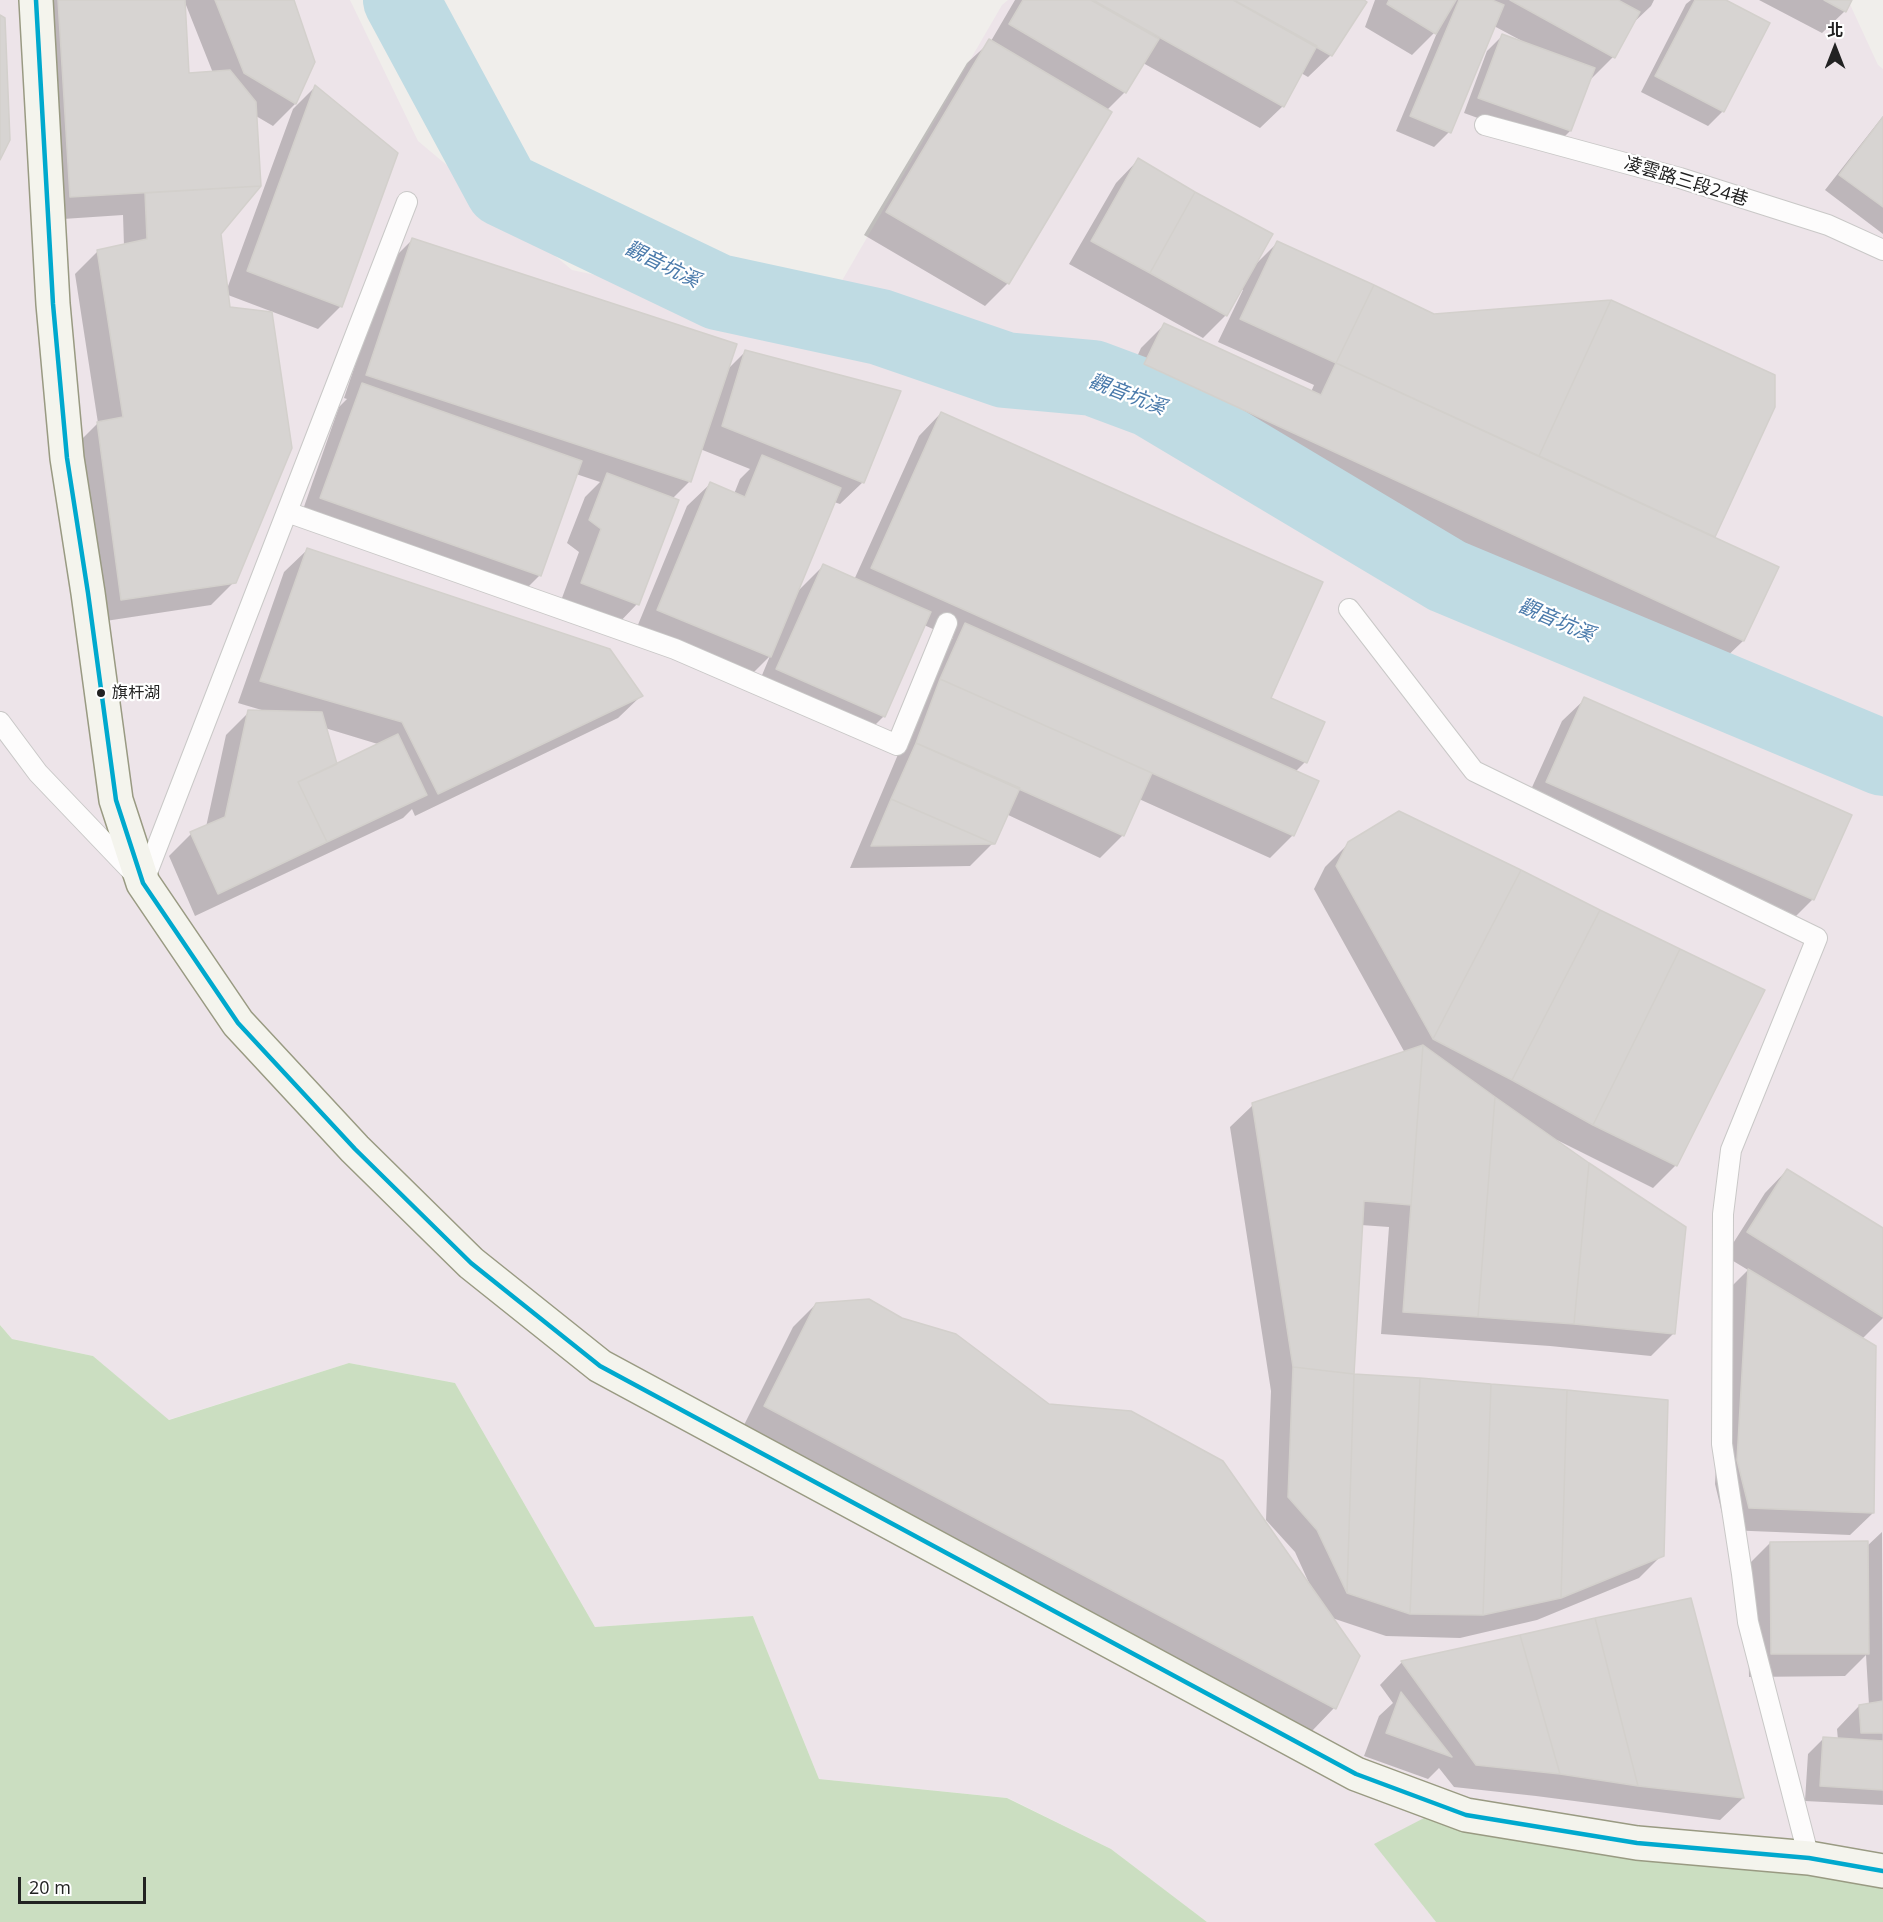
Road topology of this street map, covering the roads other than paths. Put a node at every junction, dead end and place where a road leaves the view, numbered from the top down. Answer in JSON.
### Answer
{"nodes":[{"id":1,"x":36,"y":0,"type":"edge"},
{"id":2,"x":1485,"y":125,"type":"dead end"},
{"id":3,"x":407,"y":202,"type":"dead end"},
{"id":4,"x":1883,"y":250,"type":"edge"},
{"id":5,"x":287,"y":512,"type":"junction"},
{"id":6,"x":1349,"y":609,"type":"dead end"},
{"id":7,"x":947,"y":623,"type":"dead end"},
{"id":8,"x":0,"y":722,"type":"edge"},
{"id":9,"x":143,"y":883,"type":"junction"},
{"id":10,"x":1809,"y":1858,"type":"junction"},
{"id":11,"x":1883,"y":1871,"type":"edge"}],
"edges":[{"from":1,"to":9,"type":"street"},
{"from":2,"to":4,"type":"lane","name":"凌雲路三段24巷"},
{"from":3,"to":5,"type":"lane"},
{"from":5,"to":7,"type":"lane"},
{"from":5,"to":9,"type":"lane"},
{"from":6,"to":10,"type":"lane"},
{"from":8,"to":9,"type":"lane"},
{"from":9,"to":10,"type":"street"},
{"from":10,"to":11,"type":"street"}]}
